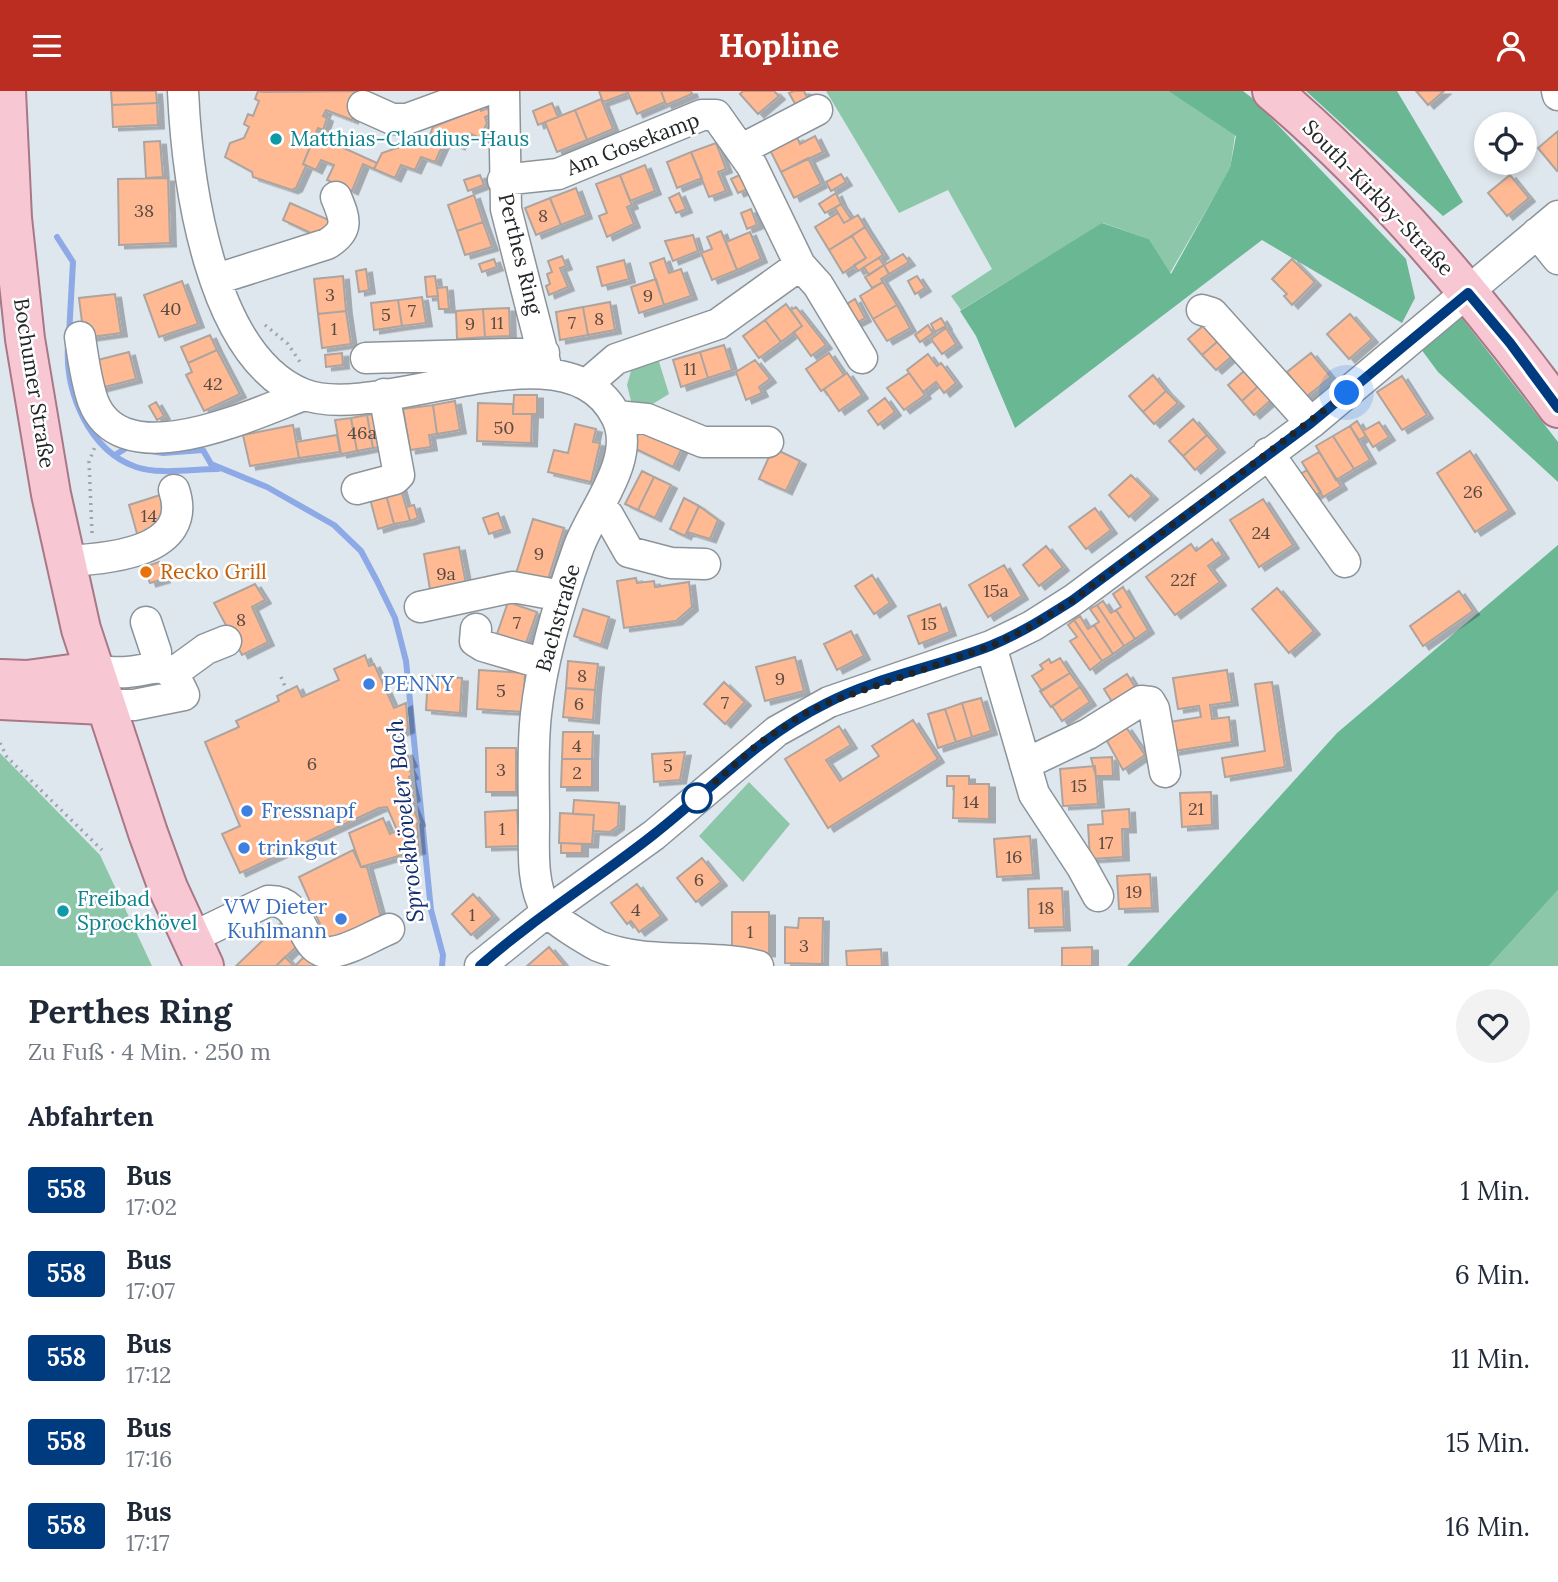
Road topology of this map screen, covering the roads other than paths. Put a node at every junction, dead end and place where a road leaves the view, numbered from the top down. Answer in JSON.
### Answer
{"nodes":[{"id":1,"x":6,"y":91,"type":"edge"},
{"id":2,"x":183,"y":91,"type":"edge"},
{"id":3,"x":484,"y":91,"type":"edge"},
{"id":4,"x":503,"y":91,"type":"edge"},
{"id":5,"x":1272,"y":91,"type":"edge"},
{"id":6,"x":363,"y":106,"type":"dead end"},
{"id":7,"x":817,"y":110,"type":"dead end"},
{"id":8,"x":742,"y":149,"type":"junction"},
{"id":9,"x":503,"y":180,"type":"junction"},
{"id":10,"x":336,"y":197,"type":"dead end"},
{"id":11,"x":1548,"y":225,"type":"edge"},
{"id":12,"x":1558,"y":259,"type":"edge"},
{"id":13,"x":800,"y":265,"type":"junction"},
{"id":14,"x":216,"y":279,"type":"junction"},
{"id":15,"x":1468,"y":293,"type":"junction"},
{"id":16,"x":1202,"y":310,"type":"dead end"},
{"id":17,"x":80,"y":337,"type":"dead end"},
{"id":18,"x":366,"y":358,"type":"dead end"},
{"id":19,"x":862,"y":358,"type":"dead end"},
{"id":20,"x":546,"y":363,"type":"junction"},
{"id":21,"x":587,"y":384,"type":"junction"},
{"id":22,"x":384,"y":394,"type":"junction"},
{"id":23,"x":304,"y":395,"type":"junction"},
{"id":24,"x":1558,"y":408,"type":"edge"},
{"id":25,"x":616,"y":416,"type":"junction"},
{"id":26,"x":1311,"y":423,"type":"junction"},
{"id":27,"x":768,"y":442,"type":"dead end"},
{"id":28,"x":1268,"y":453,"type":"junction"},
{"id":29,"x":357,"y":489,"type":"dead end"},
{"id":30,"x":174,"y":490,"type":"dead end"},
{"id":31,"x":598,"y":508,"type":"junction"},
{"id":32,"x":66,"y":561,"type":"junction"},
{"id":33,"x":1345,"y":562,"type":"dead end"},
{"id":34,"x":705,"y":564,"type":"dead end"},
{"id":35,"x":562,"y":596,"type":"junction"},
{"id":36,"x":420,"y":607,"type":"dead end"},
{"id":37,"x":146,"y":622,"type":"dead end"},
{"id":38,"x":476,"y":629,"type":"dead end"},
{"id":39,"x":226,"y":641,"type":"dead end"},
{"id":40,"x":991,"y":646,"type":"junction"},
{"id":41,"x":544,"y":664,"type":"junction"},
{"id":42,"x":164,"y":669,"type":"junction"},
{"id":43,"x":0,"y":679,"type":"edge"},
{"id":44,"x":99,"y":688,"type":"junction"},
{"id":45,"x":0,"y":700,"type":"edge"},
{"id":46,"x":1025,"y":764,"type":"junction"},
{"id":47,"x":1165,"y":772,"type":"dead end"},
{"id":48,"x":1098,"y":896,"type":"dead end"},
{"id":49,"x":547,"y":912,"type":"junction"},
{"id":50,"x":389,"y":929,"type":"dead end"},
{"id":51,"x":197,"y":952,"type":"edge"},
{"id":52,"x":480,"y":966,"type":"edge"},
{"id":53,"x":758,"y":966,"type":"edge"}],
"edges":[{"from":1,"to":32,"type":"main road","name":"Bochumer Straße"},
{"from":2,"to":14,"type":"street"},
{"from":3,"to":6,"type":"street"},
{"from":4,"to":9,"type":"street","name":"Perthes Ring"},
{"from":5,"to":15,"type":"main road","name":"South-Kirkby-Straße"},
{"from":7,"to":8,"type":"street"},
{"from":8,"to":9,"type":"street","name":"Am Gosekamp"},
{"from":8,"to":13,"type":"street","name":"Am Gosekamp"},
{"from":9,"to":20,"type":"street","name":"Perthes Ring"},
{"from":10,"to":14,"type":"street"},
{"from":11,"to":12,"type":"street"},
{"from":11,"to":15,"type":"street"},
{"from":13,"to":19,"type":"street","name":"Am Gosekamp"},
{"from":13,"to":21,"type":"street"},
{"from":14,"to":23,"type":"street"},
{"from":15,"to":24,"type":"main road","name":"South-Kirkby-Straße"},
{"from":15,"to":26,"type":"street"},
{"from":16,"to":26,"type":"street"},
{"from":17,"to":23,"type":"street"},
{"from":18,"to":20,"type":"street"},
{"from":20,"to":21,"type":"street"},
{"from":20,"to":22,"type":"street"},
{"from":21,"to":25,"type":"street"},
{"from":22,"to":23,"type":"street"},
{"from":22,"to":29,"type":"street"},
{"from":25,"to":27,"type":"street"},
{"from":25,"to":31,"type":"street","name":"Bachstraße"},
{"from":26,"to":28,"type":"street"},
{"from":28,"to":33,"type":"street"},
{"from":28,"to":40,"type":"street"},
{"from":30,"to":32,"type":"street"},
{"from":31,"to":34,"type":"street"},
{"from":31,"to":35,"type":"street","name":"Bachstraße"},
{"from":32,"to":44,"type":"main road","name":"Bochumer Straße"},
{"from":35,"to":36,"type":"street"},
{"from":35,"to":41,"type":"street","name":"Bachstraße"},
{"from":37,"to":42,"type":"street"},
{"from":38,"to":41,"type":"street"},
{"from":39,"to":42,"type":"street"},
{"from":40,"to":46,"type":"street"},
{"from":40,"to":49,"type":"street"},
{"from":41,"to":49,"type":"street","name":"Bachstraße"},
{"from":42,"to":44,"type":"street"},
{"from":42,"to":44,"type":"street"},
{"from":43,"to":44,"type":"main road"},
{"from":44,"to":45,"type":"main road"},
{"from":44,"to":51,"type":"main road","name":"Bochumer Straße"},
{"from":46,"to":47,"type":"street"},
{"from":46,"to":48,"type":"street"},
{"from":49,"to":52,"type":"street"},
{"from":49,"to":53,"type":"street"},
{"from":50,"to":51,"type":"street"}]}
